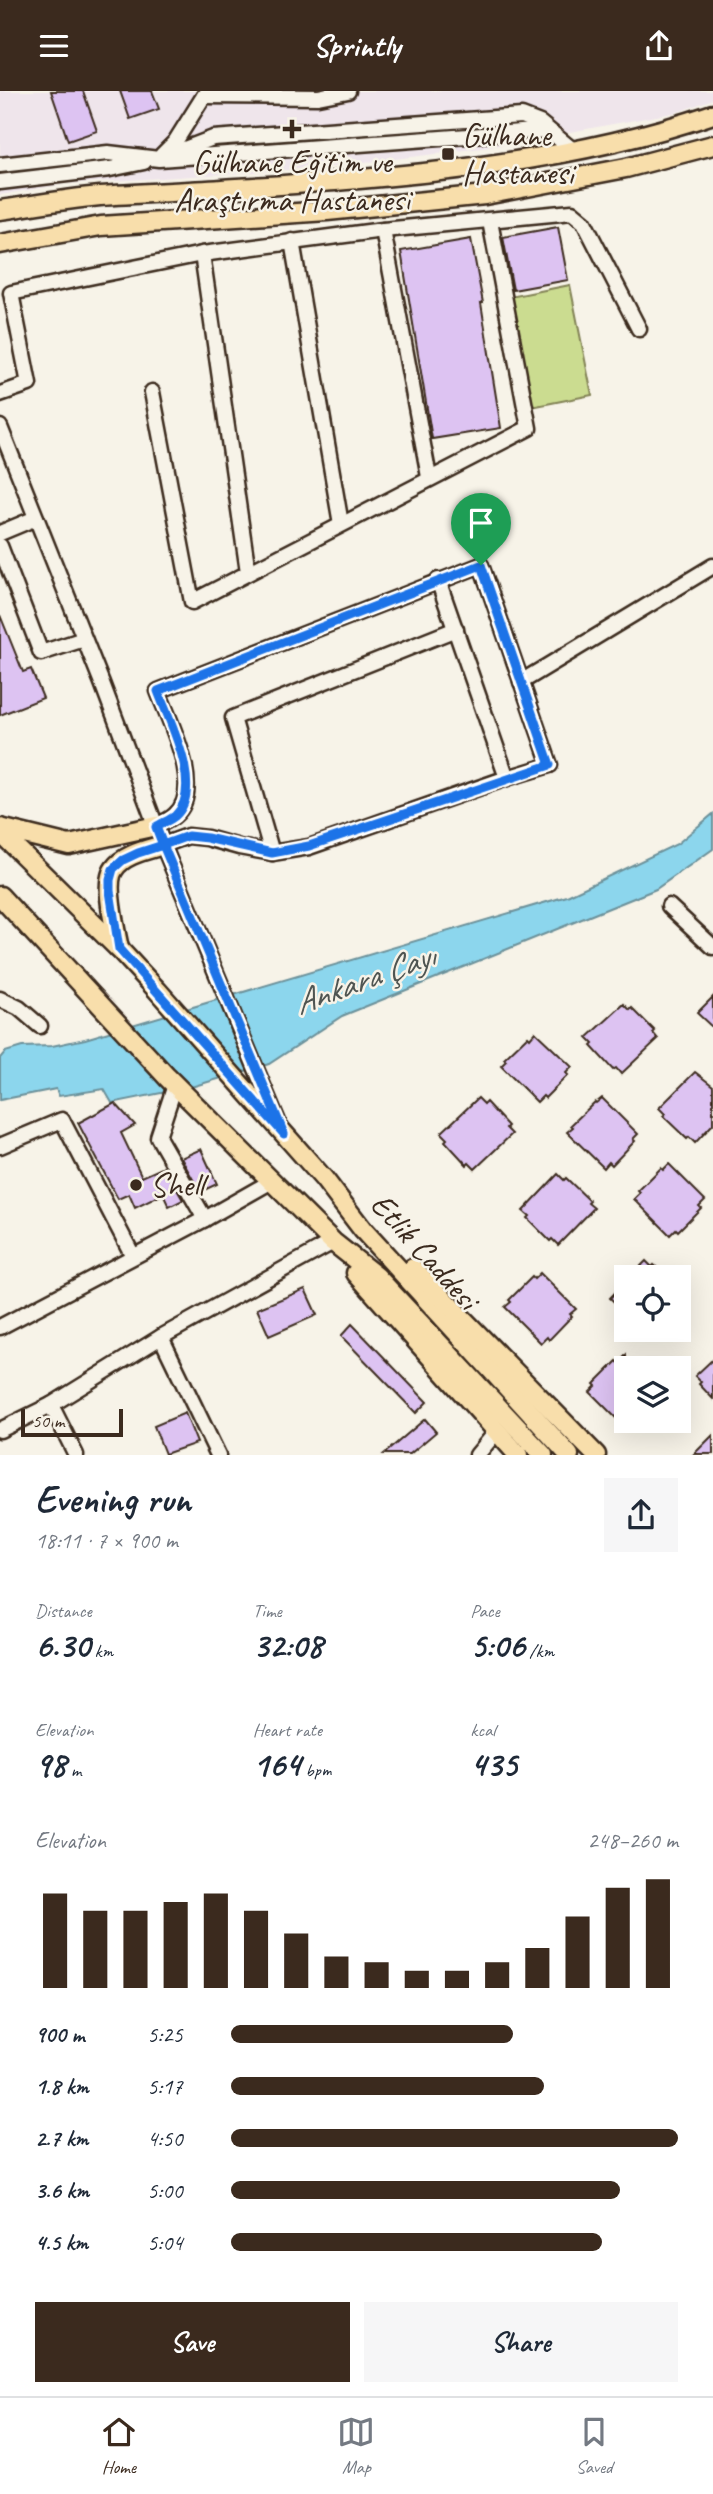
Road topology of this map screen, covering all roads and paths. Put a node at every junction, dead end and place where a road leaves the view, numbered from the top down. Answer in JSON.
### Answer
{"nodes":[{"id":1,"x":348,"y":91,"type":"edge"},
{"id":2,"x":205,"y":94,"type":"edge"},
{"id":3,"x":713,"y":114,"type":"edge"},
{"id":4,"x":713,"y":145,"type":"edge"},
{"id":5,"x":574,"y":151,"type":"junction"},
{"id":6,"x":159,"y":159,"type":"junction"},
{"id":7,"x":0,"y":165,"type":"edge"},
{"id":8,"x":0,"y":182,"type":"edge"},
{"id":9,"x":0,"y":210,"type":"edge"},
{"id":10,"x":490,"y":221,"type":"junction"},
{"id":11,"x":383,"y":230,"type":"junction"},
{"id":12,"x":292,"y":241,"type":"junction"},
{"id":13,"x":0,"y":244,"type":"edge"},
{"id":14,"x":202,"y":254,"type":"junction"},
{"id":15,"x":639,"y":330,"type":"dead end"},
{"id":16,"x":152,"y":392,"type":"dead end"},
{"id":17,"x":0,"y":394,"type":"edge"},
{"id":18,"x":0,"y":427,"type":"edge"},
{"id":19,"x":429,"y":477,"type":"junction"},
{"id":20,"x":36,"y":518,"type":"junction"},
{"id":21,"x":341,"y":524,"type":"junction"},
{"id":22,"x":0,"y":533,"type":"edge"},
{"id":23,"x":0,"y":546,"type":"edge"},
{"id":24,"x":713,"y":566,"type":"edge"},
{"id":25,"x":248,"y":572,"type":"junction"},
{"id":26,"x":438,"y":580,"type":"junction"},
{"id":27,"x":456,"y":629,"type":"junction"},
{"id":28,"x":84,"y":639,"type":"junction"},
{"id":29,"x":521,"y":682,"type":"junction"},
{"id":30,"x":507,"y":778,"type":"junction"},
{"id":31,"x":156,"y":827,"type":"junction"},
{"id":32,"x":0,"y":830,"type":"edge"},
{"id":33,"x":163,"y":845,"type":"junction"},
{"id":34,"x":272,"y":853,"type":"junction"},
{"id":35,"x":3,"y":904,"type":"edge"},
{"id":36,"x":669,"y":906,"type":"dead end"},
{"id":37,"x":713,"y":947,"type":"edge"},
{"id":38,"x":119,"y":949,"type":"junction"},
{"id":39,"x":0,"y":999,"type":"edge"},
{"id":40,"x":40,"y":1027,"type":"dead end"},
{"id":41,"x":175,"y":1085,"type":"junction"},
{"id":42,"x":284,"y":1134,"type":"junction"},
{"id":43,"x":0,"y":1146,"type":"edge"},
{"id":44,"x":324,"y":1179,"type":"junction"},
{"id":45,"x":272,"y":1181,"type":"junction"},
{"id":46,"x":205,"y":1219,"type":"junction"},
{"id":47,"x":333,"y":1242,"type":"junction"},
{"id":48,"x":133,"y":1256,"type":"junction"},
{"id":49,"x":0,"y":1327,"type":"edge"},
{"id":50,"x":161,"y":1337,"type":"junction"},
{"id":51,"x":51,"y":1405,"type":"junction"},
{"id":52,"x":0,"y":1430,"type":"edge"},
{"id":53,"x":497,"y":1431,"type":"junction"},
{"id":54,"x":76,"y":1454,"type":"edge"},
{"id":55,"x":218,"y":1454,"type":"edge"},
{"id":56,"x":477,"y":1454,"type":"edge"},
{"id":57,"x":518,"y":1454,"type":"edge"},
{"id":58,"x":543,"y":1454,"type":"edge"},
{"id":59,"x":569,"y":1454,"type":"edge"},
{"id":60,"x":596,"y":1454,"type":"edge"}],
"edges":[{"from":1,"to":2,"type":"street"},
{"from":2,"to":6,"type":"street"},
{"from":3,"to":5,"type":"main road"},
{"from":4,"to":13,"type":"main road"},
{"from":5,"to":6,"type":"street"},
{"from":5,"to":9,"type":"main road"},
{"from":6,"to":7,"type":"street"},
{"from":6,"to":8,"type":"street"},
{"from":10,"to":11,"type":"street"},
{"from":10,"to":15,"type":"street"},
{"from":10,"to":19,"type":"street"},
{"from":11,"to":12,"type":"street"},
{"from":11,"to":19,"type":"street"},
{"from":12,"to":14,"type":"street"},
{"from":12,"to":21,"type":"street"},
{"from":14,"to":17,"type":"street"},
{"from":14,"to":25,"type":"street"},
{"from":16,"to":25,"type":"street"},
{"from":18,"to":20,"type":"street"},
{"from":19,"to":21,"type":"street"},
{"from":20,"to":22,"type":"street"},
{"from":20,"to":28,"type":"street"},
{"from":21,"to":25,"type":"street"},
{"from":23,"to":28,"type":"street"},
{"from":24,"to":29,"type":"street"},
{"from":26,"to":27,"type":"street"},
{"from":26,"to":29,"type":"street"},
{"from":26,"to":31,"type":"street"},
{"from":27,"to":30,"type":"street"},
{"from":27,"to":34,"type":"street"},
{"from":28,"to":31,"type":"street"},
{"from":29,"to":30,"type":"street"},
{"from":30,"to":34,"type":"street"},
{"from":31,"to":32,"type":"main road"},
{"from":31,"to":33,"type":"street"},
{"from":32,"to":38,"type":"main road"},
{"from":33,"to":34,"type":"street"},
{"from":33,"to":38,"type":"main road"},
{"from":33,"to":42,"type":"street"},
{"from":35,"to":41,"type":"main road","name":"Etlik Caddesi"},
{"from":36,"to":37,"type":"street"},
{"from":38,"to":42,"type":"main road","name":"Etlik Caddesi"},
{"from":39,"to":40,"type":"street"},
{"from":41,"to":45,"type":"main road","name":"Etlik Caddesi"},
{"from":41,"to":46,"type":"street"},
{"from":42,"to":44,"type":"main road","name":"Etlik Caddesi"},
{"from":43,"to":48,"type":"street"},
{"from":44,"to":59,"type":"main road","name":"Etlik Caddesi"},
{"from":44,"to":60,"type":"main road"},
{"from":45,"to":46,"type":"street"},
{"from":45,"to":47,"type":"main road","name":"Etlik Caddesi"},
{"from":46,"to":48,"type":"street"},
{"from":47,"to":50,"type":"street"},
{"from":47,"to":53,"type":"main road"},
{"from":47,"to":58,"type":"main road","name":"Etlik Caddesi"},
{"from":48,"to":49,"type":"street"},
{"from":50,"to":51,"type":"street"},
{"from":50,"to":55,"type":"street"},
{"from":51,"to":52,"type":"street"},
{"from":51,"to":54,"type":"street"},
{"from":53,"to":56,"type":"street"},
{"from":53,"to":57,"type":"main road"}]}
